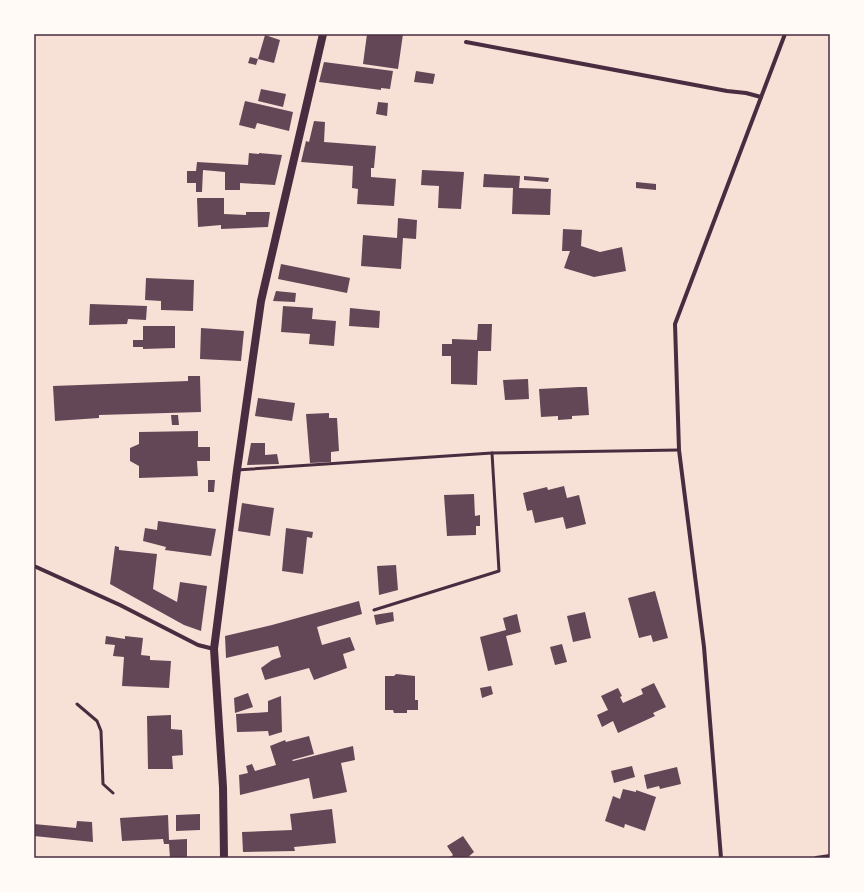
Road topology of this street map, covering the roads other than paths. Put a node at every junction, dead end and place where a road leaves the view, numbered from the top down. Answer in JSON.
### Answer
{"nodes":[{"id":1,"x":323,"y":34,"type":"edge"},
{"id":2,"x":785,"y":34,"type":"edge"},
{"id":3,"x":466,"y":42,"type":"dead end"},
{"id":4,"x":761,"y":97,"type":"junction"},
{"id":5,"x":679,"y":450,"type":"junction"},
{"id":6,"x":492,"y":453,"type":"junction"},
{"id":7,"x":237,"y":470,"type":"junction"},
{"id":8,"x":34,"y":566,"type":"edge"},
{"id":9,"x":374,"y":610,"type":"dead end"},
{"id":10,"x":214,"y":649,"type":"junction"},
{"id":11,"x":77,"y":704,"type":"dead end"},
{"id":12,"x":113,"y":793,"type":"dead end"},
{"id":13,"x":830,"y":856,"type":"edge"},
{"id":14,"x":224,"y":858,"type":"edge"},
{"id":15,"x":721,"y":858,"type":"edge"},
{"id":16,"x":816,"y":858,"type":"edge"}],
"edges":[{"from":1,"to":7,"type":"main road"},
{"from":2,"to":4,"type":"street"},
{"from":3,"to":4,"type":"street"},
{"from":4,"to":5,"type":"street"},
{"from":5,"to":6,"type":"lane"},
{"from":5,"to":15,"type":"street"},
{"from":6,"to":7,"type":"lane"},
{"from":6,"to":9,"type":"lane"},
{"from":7,"to":10,"type":"main road"},
{"from":8,"to":10,"type":"street"},
{"from":10,"to":14,"type":"main road"},
{"from":11,"to":12,"type":"lane"},
{"from":13,"to":16,"type":"street"}]}
